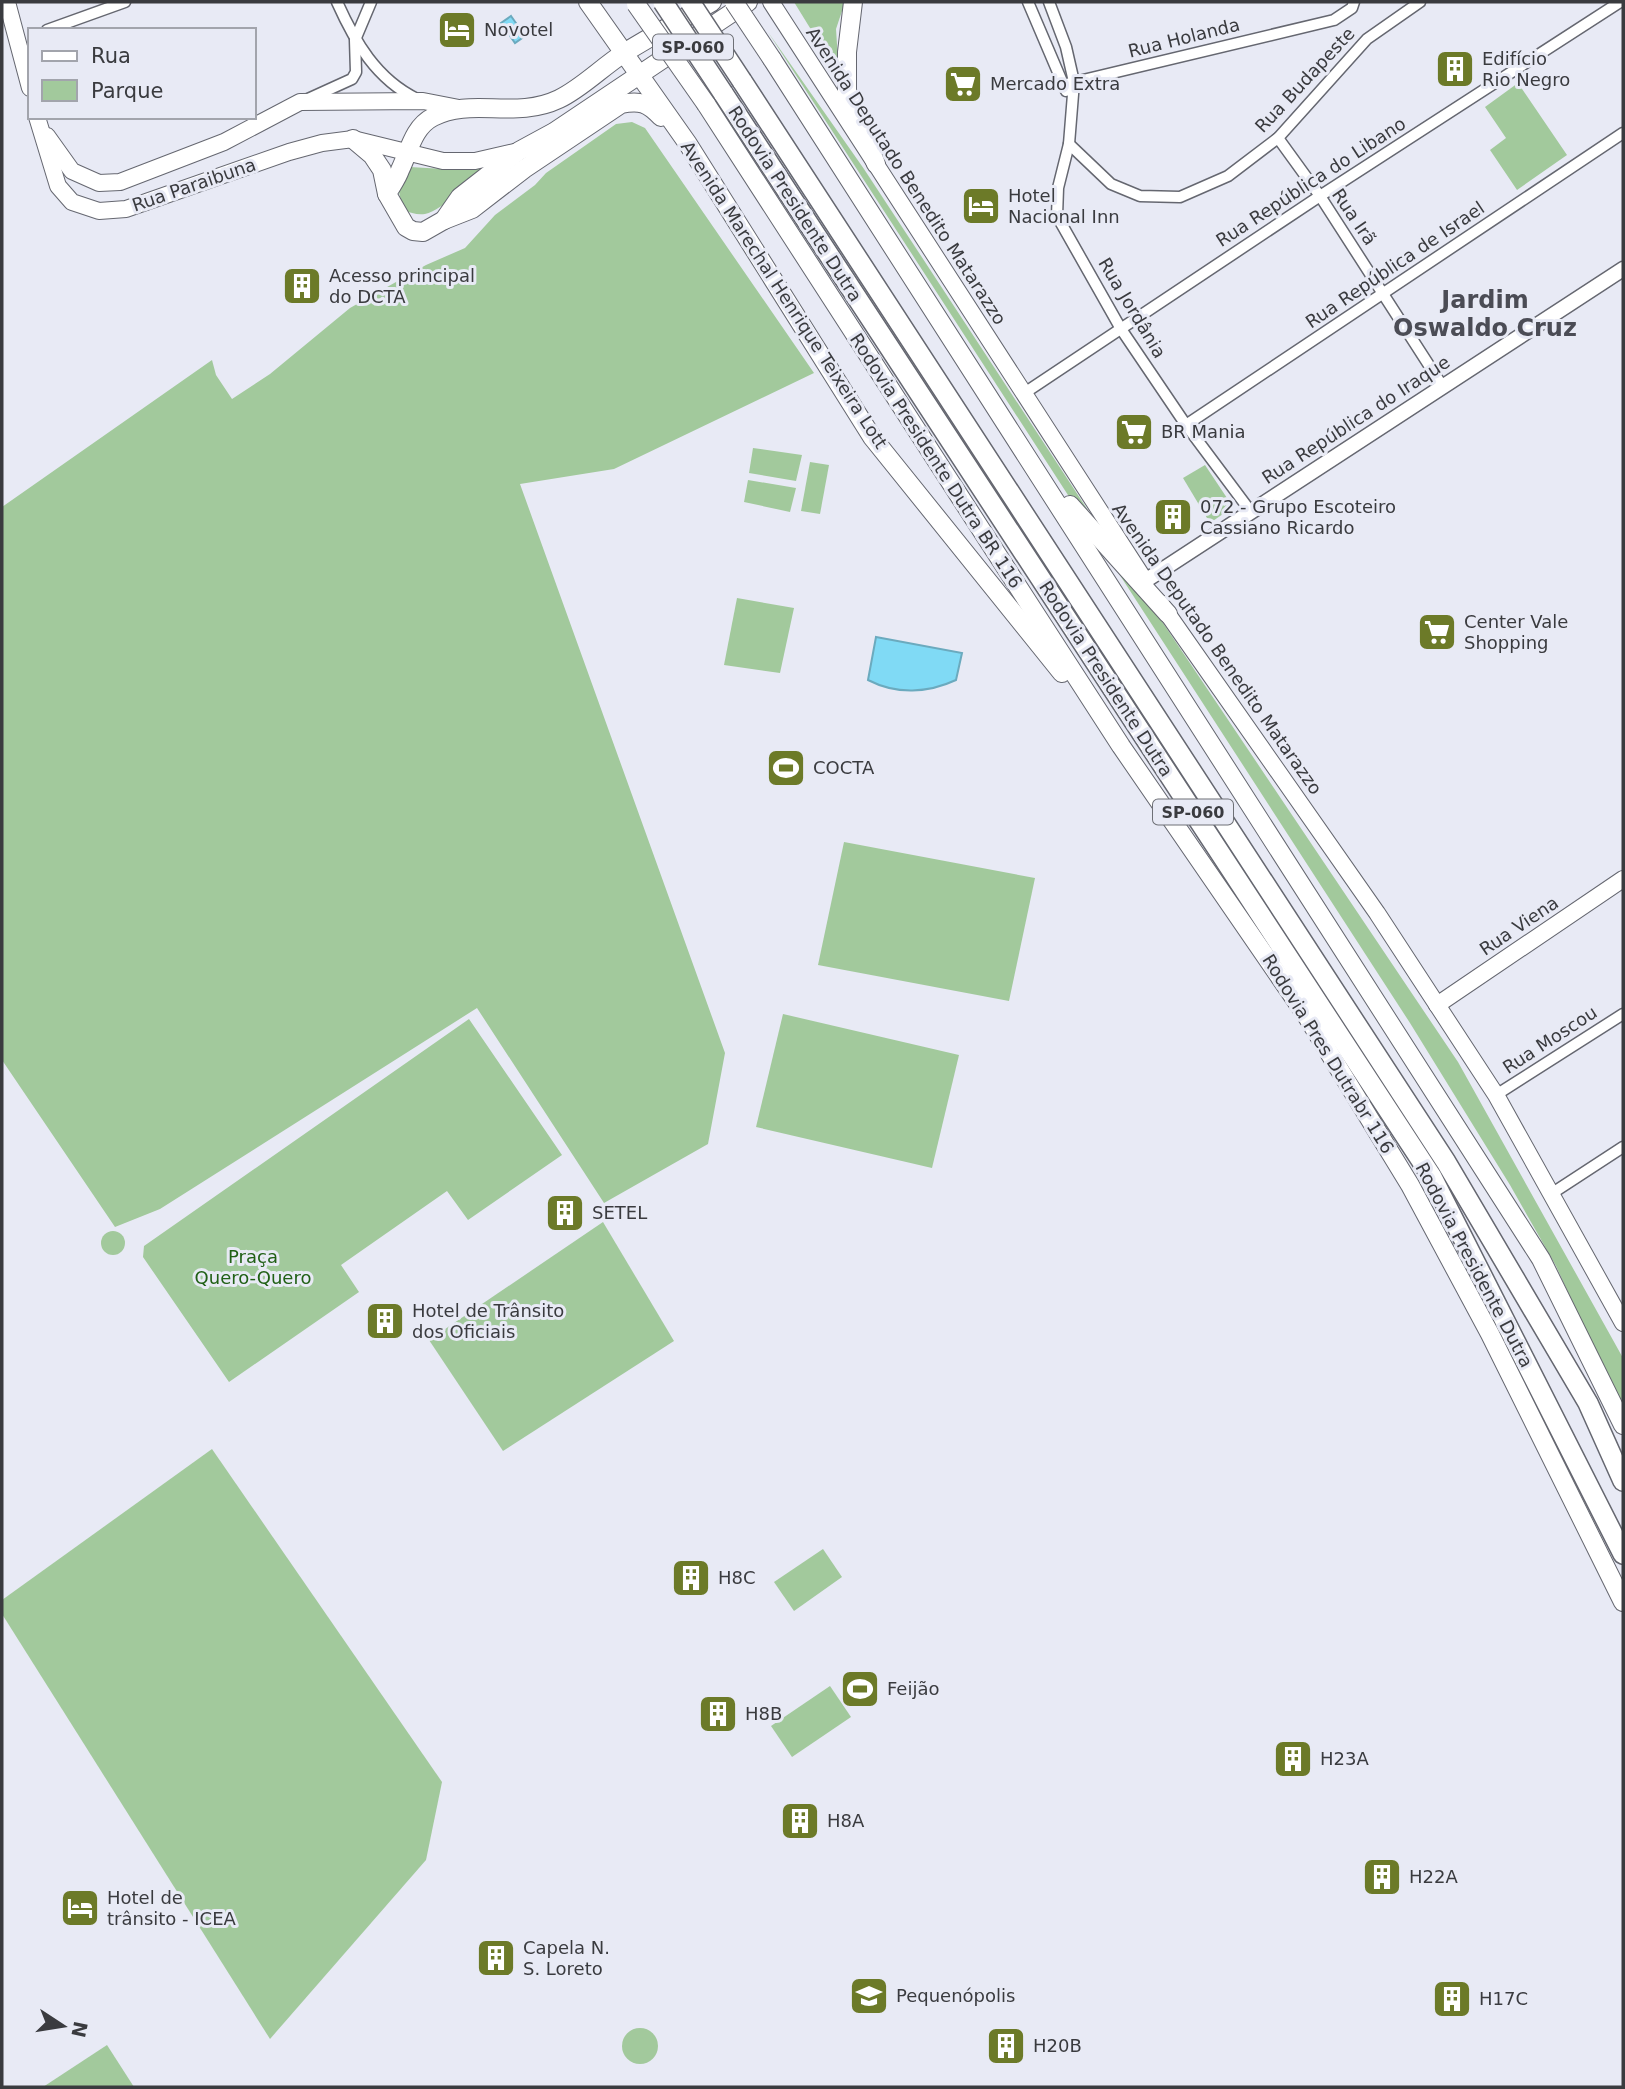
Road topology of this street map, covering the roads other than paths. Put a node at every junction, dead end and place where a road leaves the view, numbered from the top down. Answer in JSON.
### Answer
{"nodes":[{"id":1,"x":7,"y":2,"type":"edge"},
{"id":2,"x":125,"y":2,"type":"edge"},
{"id":3,"x":337,"y":2,"type":"edge"},
{"id":4,"x":371,"y":2,"type":"edge"},
{"id":5,"x":588,"y":2,"type":"edge"},
{"id":6,"x":663,"y":2,"type":"edge"},
{"id":7,"x":690,"y":2,"type":"edge"},
{"id":8,"x":712,"y":2,"type":"edge"},
{"id":9,"x":734,"y":2,"type":"edge"},
{"id":10,"x":748,"y":2,"type":"edge"},
{"id":11,"x":771,"y":2,"type":"edge"},
{"id":12,"x":853,"y":2,"type":"edge"},
{"id":13,"x":1028,"y":2,"type":"edge"},
{"id":14,"x":1049,"y":2,"type":"edge"},
{"id":15,"x":1420,"y":2,"type":"edge"},
{"id":16,"x":1620,"y":2,"type":"edge"},
{"id":17,"x":636,"y":3,"type":"edge"},
{"id":18,"x":1353,"y":5,"type":"edge"},
{"id":19,"x":53,"y":28,"type":"edge"},
{"id":20,"x":24,"y":38,"type":"edge"},
{"id":21,"x":355,"y":40,"type":"junction"},
{"id":22,"x":623,"y":53,"type":"junction"},
{"id":23,"x":28,"y":71,"type":"edge"},
{"id":24,"x":638,"y":75,"type":"junction"},
{"id":25,"x":1074,"y":82,"type":"junction"},
{"id":26,"x":1062,"y":85,"type":"junction"},
{"id":27,"x":1072,"y":99,"type":"junction"},
{"id":28,"x":423,"y":101,"type":"junction"},
{"id":29,"x":300,"y":103,"type":"junction"},
{"id":30,"x":459,"y":108,"type":"junction"},
{"id":31,"x":38,"y":122,"type":"edge"},
{"id":32,"x":1623,"y":133,"type":"edge"},
{"id":33,"x":1278,"y":138,"type":"junction"},
{"id":34,"x":353,"y":139,"type":"junction"},
{"id":35,"x":688,"y":144,"type":"junction"},
{"id":36,"x":1069,"y":144,"type":"junction"},
{"id":37,"x":519,"y":151,"type":"junction"},
{"id":38,"x":407,"y":153,"type":"junction"},
{"id":39,"x":876,"y":164,"type":"junction"},
{"id":40,"x":387,"y":194,"type":"junction"},
{"id":41,"x":1320,"y":197,"type":"junction"},
{"id":42,"x":444,"y":220,"type":"junction"},
{"id":43,"x":1623,"y":269,"type":"edge"},
{"id":44,"x":1384,"y":293,"type":"junction"},
{"id":45,"x":1121,"y":329,"type":"junction"},
{"id":46,"x":1443,"y":387,"type":"junction"},
{"id":47,"x":1023,"y":394,"type":"junction"},
{"id":48,"x":1186,"y":425,"type":"junction"},
{"id":49,"x":1035,"y":467,"type":"junction"},
{"id":50,"x":1251,"y":512,"type":"junction"},
{"id":51,"x":1145,"y":581,"type":"junction"},
{"id":52,"x":1168,"y":614,"type":"junction"},
{"id":53,"x":1121,"y":746,"type":"junction"},
{"id":54,"x":1623,"y":879,"type":"edge"},
{"id":55,"x":1437,"y":1005,"type":"junction"},
{"id":56,"x":1623,"y":1014,"type":"edge"},
{"id":57,"x":1496,"y":1095,"type":"junction"},
{"id":58,"x":1623,"y":1147,"type":"edge"},
{"id":59,"x":1551,"y":1194,"type":"junction"},
{"id":60,"x":1619,"y":1310,"type":"edge"},
{"id":61,"x":1623,"y":1425,"type":"edge"},
{"id":62,"x":1623,"y":1481,"type":"edge"},
{"id":63,"x":1623,"y":1554,"type":"edge"},
{"id":64,"x":1623,"y":1602,"type":"edge"}],
"edges":[{"from":1,"to":20,"type":"main road"},
{"from":2,"to":19,"type":"street"},
{"from":3,"to":21,"type":"street"},
{"from":4,"to":21,"type":"street"},
{"from":5,"to":22,"type":"main road","name":"Avenida Marechal Henrique Teixeira Lott"},
{"from":6,"to":63,"type":"highway","name":"Rodovia Presidente Dutra","number":"SP-060","bridge":true},
{"from":7,"to":62,"type":"highway","name":"Rodovia Presidente Dutra","number":"SP-060","bridge":true},
{"from":8,"to":22,"type":"main road","name":"Rua Paraibuna"},
{"from":9,"to":49,"type":"main road","bridge":true},
{"from":10,"to":24,"type":"main road"},
{"from":11,"to":39,"type":"main road","name":"Avenida Deputado Benedito Matarazzo"},
{"from":12,"to":39,"type":"main road"},
{"from":13,"to":26,"type":"street"},
{"from":14,"to":25,"type":"street","name":"Rua Jordânia"},
{"from":15,"to":33,"type":"street","name":"Rua Budapeste"},
{"from":16,"to":41,"type":"street","name":"Rua República do Libano"},
{"from":17,"to":53,"type":"main road","name":"Rodovia Presidente Dutra BR 116","bridge":true},
{"from":18,"to":25,"type":"street","name":"Rua Holanda"},
{"from":20,"to":23,"type":"main road"},
{"from":21,"to":28,"type":"street"},
{"from":21,"to":29,"type":"street","name":"Rua Paraibuna"},
{"from":22,"to":24,"type":"main road","name":"Avenida Marechal Henrique Teixeira Lott"},
{"from":22,"to":30,"type":"main road","name":"Rua Paraibuna"},
{"from":24,"to":35,"type":"main road","name":"Avenida Marechal Henrique Teixeira Lott"},
{"from":24,"to":37,"type":"main road"},
{"from":25,"to":26,"type":"street","name":"Rua Holanda"},
{"from":25,"to":27,"type":"street","name":"Rua Jordânia"},
{"from":26,"to":27,"type":"street"},
{"from":27,"to":36,"type":"street","name":"Rua Jordânia"},
{"from":28,"to":29,"type":"main road","name":"Rua Paraibuna"},
{"from":28,"to":30,"type":"main road","name":"Rua Paraibuna"},
{"from":29,"to":31,"type":"main road","name":"Rua Paraibuna"},
{"from":30,"to":38,"type":"main road"},
{"from":31,"to":34,"type":"main road","name":"Rua Paraibuna"},
{"from":32,"to":44,"type":"street","name":"Rua República de Israel"},
{"from":33,"to":36,"type":"street","name":"Rua Budapeste"},
{"from":33,"to":41,"type":"street","name":"Rua Irã"},
{"from":34,"to":38,"type":"main road","name":"Rua Paraibuna"},
{"from":34,"to":40,"type":"main road"},
{"from":35,"to":42,"type":"main road"},
{"from":35,"to":53,"type":"main road","name":"Avenida Marechal Henrique Teixeira Lott"},
{"from":36,"to":45,"type":"street","name":"Rua Jordânia"},
{"from":37,"to":38,"type":"main road","name":"Rua Paraibuna"},
{"from":37,"to":42,"type":"main road"},
{"from":38,"to":40,"type":"main road"},
{"from":39,"to":47,"type":"main road","name":"Avenida Deputado Benedito Matarazzo"},
{"from":40,"to":42,"type":"main road"},
{"from":41,"to":44,"type":"street","name":"Rua Irã"},
{"from":41,"to":45,"type":"street","name":"Rua República do Libano"},
{"from":43,"to":46,"type":"street","name":"Rua República do Iraque"},
{"from":44,"to":46,"type":"street","name":"Rua Irã"},
{"from":44,"to":48,"type":"street","name":"Rua República de Israel"},
{"from":45,"to":47,"type":"street","name":"Rua República do Libano"},
{"from":45,"to":48,"type":"street","name":"Rua Jordânia"},
{"from":46,"to":50,"type":"street","name":"Rua República do Iraque"},
{"from":47,"to":51,"type":"main road","name":"Avenida Deputado Benedito Matarazzo"},
{"from":48,"to":50,"type":"street","name":"Rua Jordânia"},
{"from":49,"to":52,"type":"main road"},
{"from":49,"to":61,"type":"main road"},
{"from":50,"to":51,"type":"street","name":"Rua República do Iraque"},
{"from":51,"to":52,"type":"main road","name":"Avenida Deputado Benedito Matarazzo"},
{"from":52,"to":55,"type":"main road","name":"Avenida Deputado Benedito Matarazzo"},
{"from":53,"to":64,"type":"main road","name":"Rodovia Pres Dutrabr 116"},
{"from":54,"to":55,"type":"main road","name":"Rua Viena"},
{"from":55,"to":57,"type":"main road","name":"Avenida Deputado Benedito Matarazzo"},
{"from":56,"to":57,"type":"street","name":"Rua Moscou"},
{"from":57,"to":59,"type":"main road","name":"Avenida Deputado Benedito Matarazzo"},
{"from":58,"to":59,"type":"street"},
{"from":59,"to":60,"type":"main road","name":"Avenida Deputado Benedito Matarazzo"}]}
